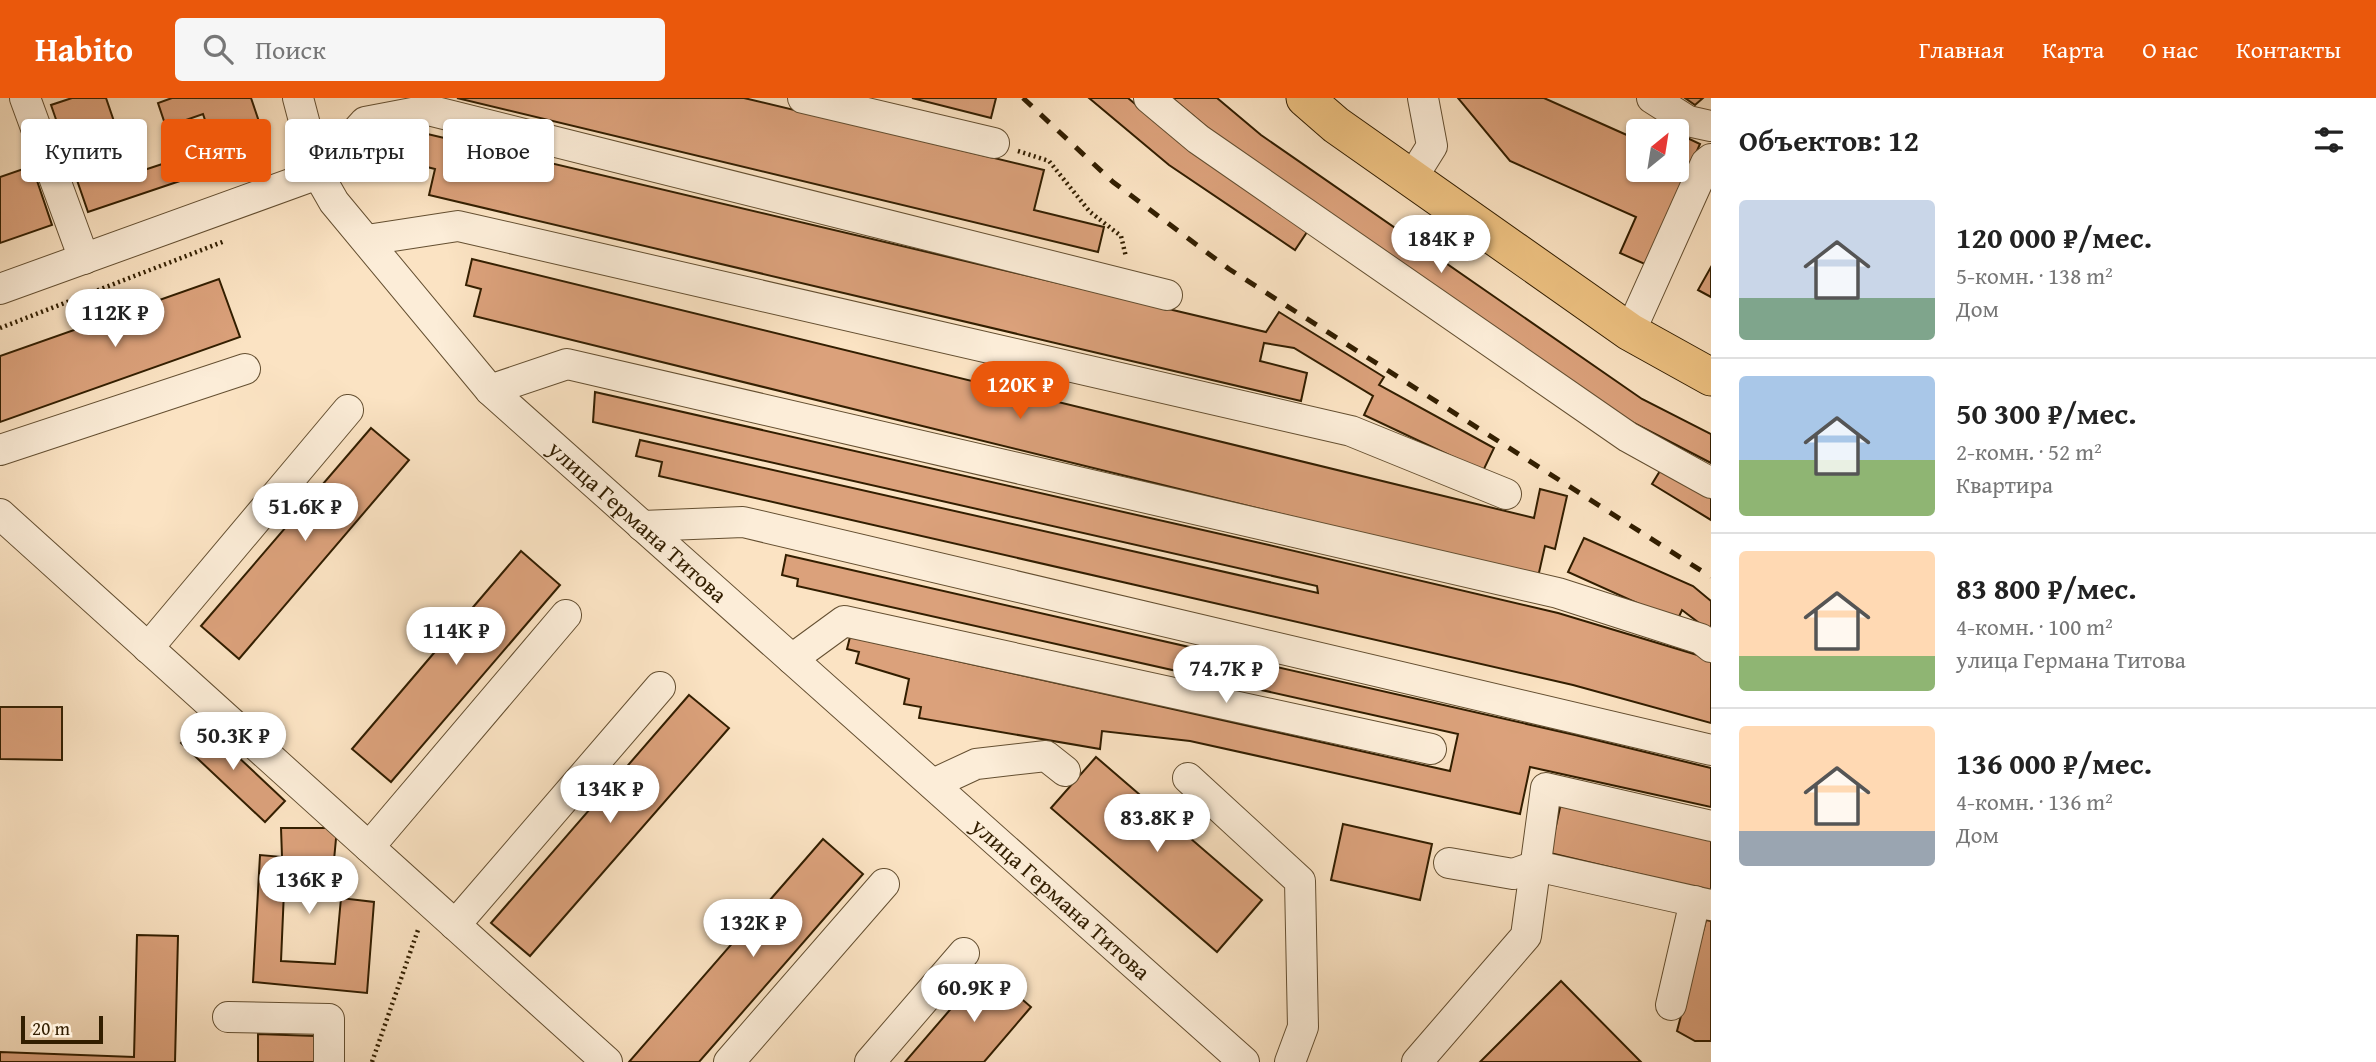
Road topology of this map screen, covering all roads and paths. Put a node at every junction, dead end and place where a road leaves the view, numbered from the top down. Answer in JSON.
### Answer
{"nodes":[{"id":1,"x":25,"y":98,"type":"edge"},
{"id":2,"x":298,"y":98,"type":"edge"},
{"id":3,"x":803,"y":98,"type":"edge"},
{"id":4,"x":1149,"y":98,"type":"edge"},
{"id":5,"x":1305,"y":98,"type":"edge"},
{"id":6,"x":1423,"y":98,"type":"edge"},
{"id":7,"x":1652,"y":98,"type":"edge"},
{"id":8,"x":304,"y":119,"type":"edge"},
{"id":9,"x":381,"y":119,"type":"edge"},
{"id":10,"x":1711,"y":126,"type":"edge"},
{"id":11,"x":994,"y":143,"type":"joint"},
{"id":12,"x":1711,"y":159,"type":"edge"},
{"id":13,"x":1412,"y":178,"type":"junction"},
{"id":14,"x":296,"y":182,"type":"edge"},
{"id":15,"x":323,"y":182,"type":"edge"},
{"id":16,"x":228,"y":240,"type":"dead end"},
{"id":17,"x":367,"y":240,"type":"junction"},
{"id":18,"x":84,"y":260,"type":"junction"},
{"id":19,"x":1134,"y":287,"type":"junction"},
{"id":20,"x":0,"y":289,"type":"edge"},
{"id":21,"x":1167,"y":295,"type":"dead end"},
{"id":22,"x":0,"y":328,"type":"edge"},
{"id":23,"x":1630,"y":332,"type":"junction"},
{"id":24,"x":245,"y":369,"type":"dead end"},
{"id":25,"x":1711,"y":377,"type":"edge"},
{"id":26,"x":490,"y":390,"type":"junction"},
{"id":27,"x":348,"y":411,"type":"dead end"},
{"id":28,"x":0,"y":450,"type":"edge"},
{"id":29,"x":1711,"y":483,"type":"edge"},
{"id":30,"x":1507,"y":494,"type":"dead end"},
{"id":31,"x":0,"y":514,"type":"edge"},
{"id":32,"x":642,"y":526,"type":"junction"},
{"id":33,"x":566,"y":615,"type":"dead end"},
{"id":34,"x":1711,"y":647,"type":"edge"},
{"id":35,"x":148,"y":648,"type":"junction"},
{"id":36,"x":792,"y":659,"type":"junction"},
{"id":37,"x":660,"y":687,"type":"dead end"},
{"id":38,"x":1431,"y":749,"type":"dead end"},
{"id":39,"x":1711,"y":750,"type":"edge"},
{"id":40,"x":1065,"y":771,"type":"dead end"},
{"id":41,"x":1188,"y":778,"type":"dead end"},
{"id":42,"x":933,"y":785,"type":"junction"},
{"id":43,"x":1711,"y":826,"type":"edge"},
{"id":44,"x":369,"y":847,"type":"junction"},
{"id":45,"x":1449,"y":863,"type":"dead end"},
{"id":46,"x":1536,"y":866,"type":"junction"},
{"id":47,"x":884,"y":884,"type":"dead end"},
{"id":48,"x":428,"y":901,"type":"junction"},
{"id":49,"x":1703,"y":903,"type":"edge"},
{"id":50,"x":455,"y":925,"type":"junction"},
{"id":51,"x":964,"y":953,"type":"dead end"},
{"id":52,"x":1671,"y":1005,"type":"dead end"},
{"id":53,"x":228,"y":1017,"type":"dead end"},
{"id":54,"x":329,"y":1062,"type":"edge"},
{"id":55,"x":372,"y":1062,"type":"edge"},
{"id":56,"x":607,"y":1062,"type":"edge"},
{"id":57,"x":729,"y":1062,"type":"edge"},
{"id":58,"x":870,"y":1062,"type":"edge"},
{"id":59,"x":1244,"y":1062,"type":"edge"},
{"id":60,"x":1290,"y":1062,"type":"edge"},
{"id":61,"x":1417,"y":1062,"type":"edge"}],
"edges":[{"from":1,"to":18,"type":"street"},
{"from":2,"to":8,"type":"street","name":"улица Германа Титова"},
{"from":3,"to":11,"type":"street"},
{"from":4,"to":29,"type":"street"},
{"from":5,"to":13,"type":"main road"},
{"from":6,"to":13,"type":"street"},
{"from":7,"to":10,"type":"street"},
{"from":9,"to":19,"type":"street"},
{"from":11,"to":19,"type":"path"},
{"from":12,"to":23,"type":"street"},
{"from":13,"to":23,"type":"main road"},
{"from":14,"to":18,"type":"street"},
{"from":15,"to":17,"type":"street","name":"улица Германа Титова"},
{"from":16,"to":22,"type":"path"},
{"from":17,"to":26,"type":"street","name":"улица Германа Титова"},
{"from":17,"to":30,"type":"street"},
{"from":18,"to":20,"type":"street"},
{"from":19,"to":21,"type":"street"},
{"from":23,"to":25,"type":"main road"},
{"from":24,"to":28,"type":"street"},
{"from":26,"to":32,"type":"street","name":"улица Германа Титова"},
{"from":26,"to":34,"type":"street"},
{"from":27,"to":35,"type":"street"},
{"from":31,"to":35,"type":"street"},
{"from":32,"to":36,"type":"street","name":"улица Германа Титова"},
{"from":32,"to":39,"type":"street"},
{"from":33,"to":44,"type":"street"},
{"from":35,"to":44,"type":"street"},
{"from":36,"to":38,"type":"street"},
{"from":36,"to":42,"type":"street","name":"улица Германа Титова"},
{"from":37,"to":50,"type":"street"},
{"from":40,"to":42,"type":"street"},
{"from":41,"to":60,"type":"street"},
{"from":42,"to":59,"type":"street","name":"улица Германа Титова"},
{"from":43,"to":46,"type":"street"},
{"from":44,"to":48,"type":"street"},
{"from":45,"to":46,"type":"street"},
{"from":46,"to":49,"type":"street"},
{"from":46,"to":61,"type":"street"},
{"from":47,"to":57,"type":"street"},
{"from":48,"to":50,"type":"street"},
{"from":48,"to":55,"type":"path"},
{"from":49,"to":52,"type":"street"},
{"from":50,"to":56,"type":"street"},
{"from":51,"to":58,"type":"street"},
{"from":53,"to":54,"type":"street"}]}
